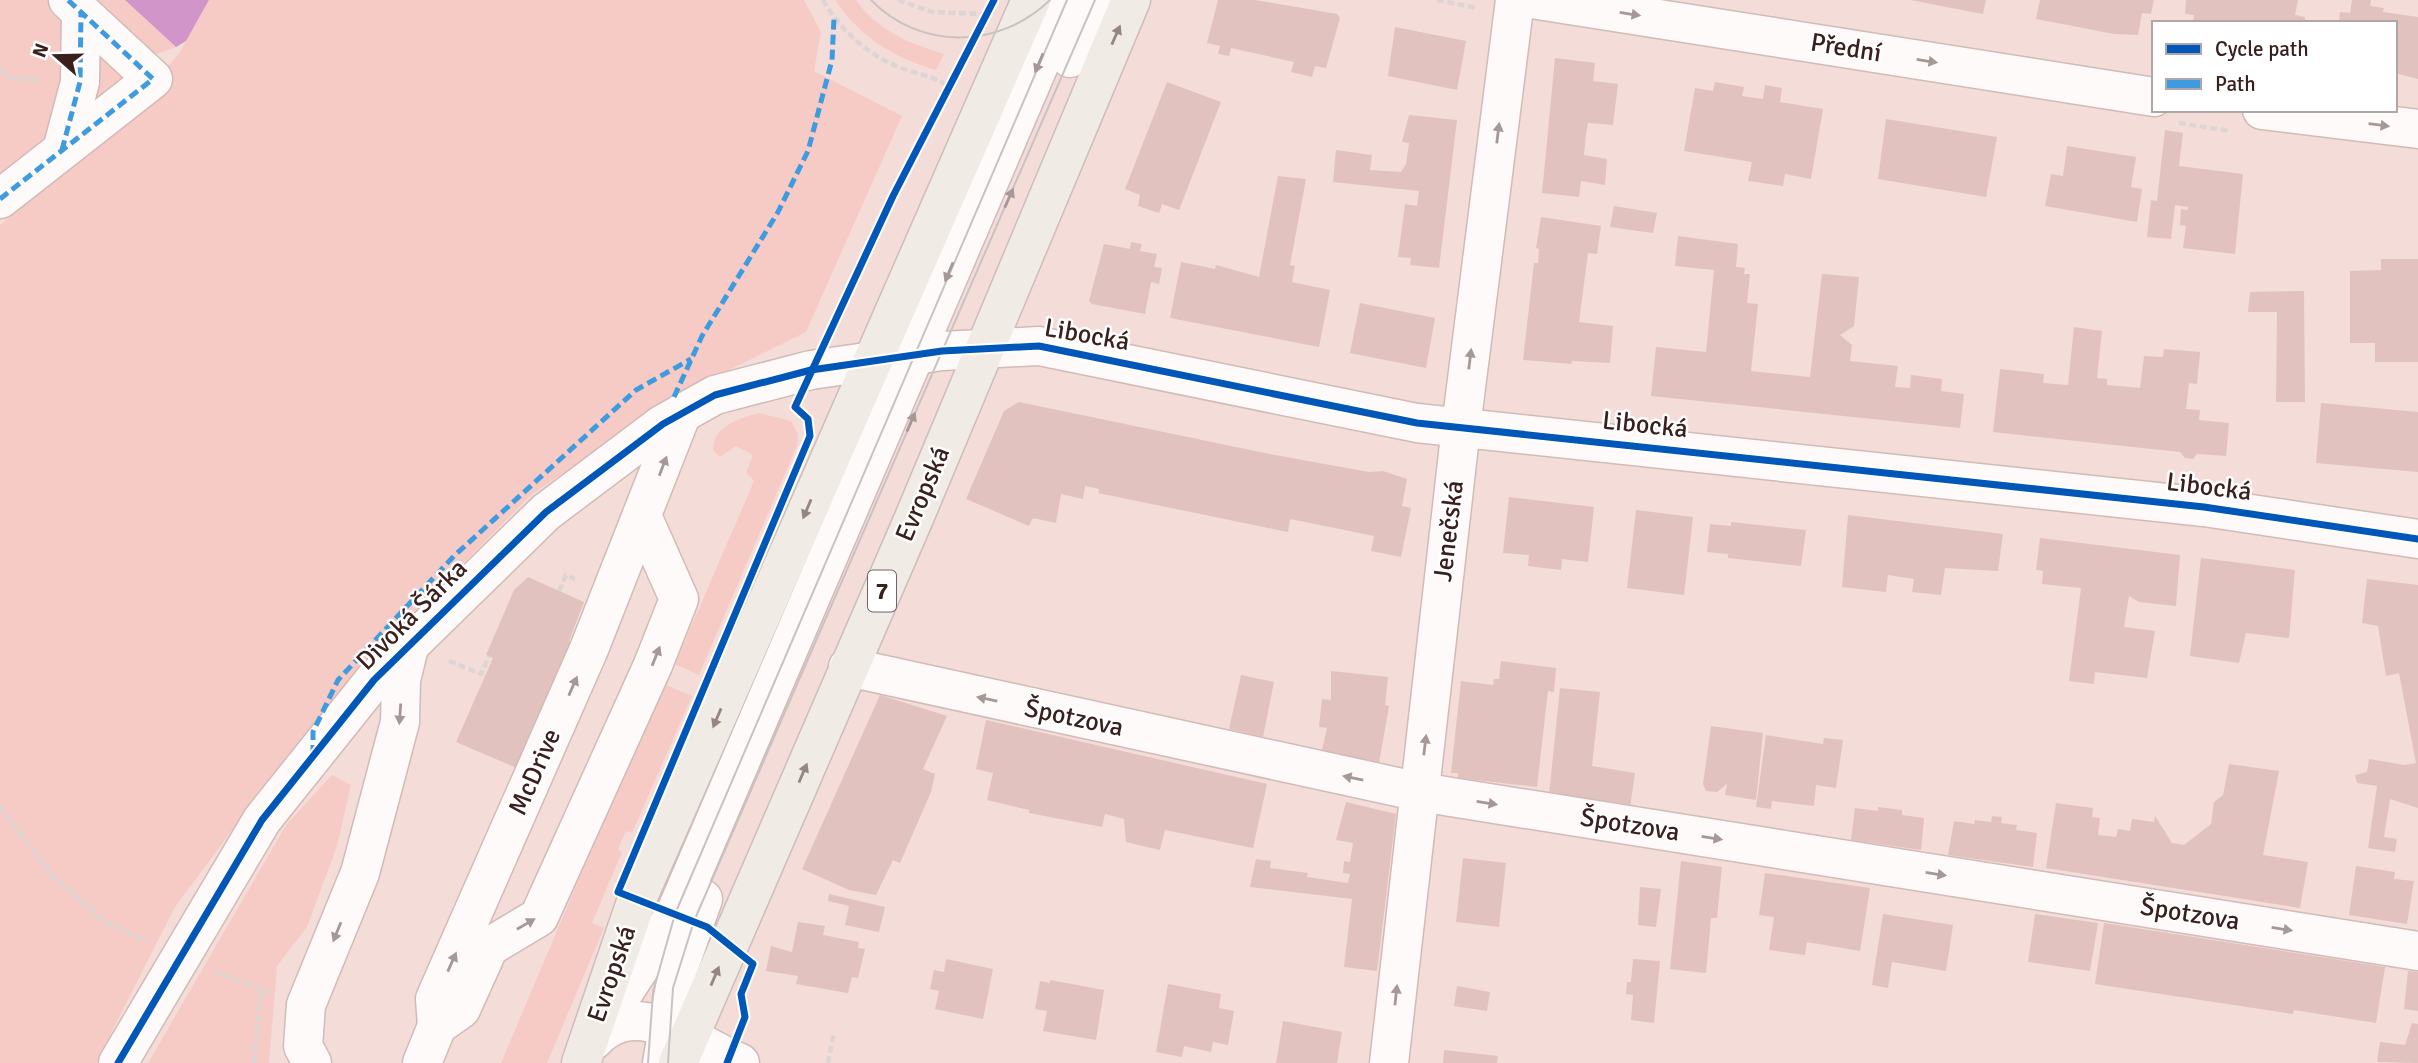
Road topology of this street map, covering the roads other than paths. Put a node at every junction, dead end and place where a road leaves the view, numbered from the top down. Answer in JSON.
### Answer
{"nodes":[{"id":1,"x":1031,"y":0,"type":"edge"},
{"id":2,"x":1064,"y":0,"type":"edge"},
{"id":3,"x":1095,"y":0,"type":"edge"},
{"id":4,"x":1131,"y":0,"type":"edge"},
{"id":5,"x":1515,"y":0,"type":"edge"},
{"id":6,"x":1538,"y":0,"type":"edge"},
{"id":7,"x":74,"y":7,"type":"edge"},
{"id":8,"x":2152,"y":108,"type":"edge"},
{"id":9,"x":2248,"y":121,"type":"edge"},
{"id":10,"x":2418,"y":129,"type":"edge"},
{"id":11,"x":62,"y":150,"type":"junction"},
{"id":12,"x":0,"y":199,"type":"edge"},
{"id":13,"x":985,"y":346,"type":"junction"},
{"id":14,"x":927,"y":353,"type":"junction"},
{"id":15,"x":872,"y":361,"type":"junction"},
{"id":16,"x":682,"y":413,"type":"junction"},
{"id":17,"x":1461,"y":427,"type":"junction"},
{"id":18,"x":643,"y":518,"type":"junction"},
{"id":19,"x":2418,"y":539,"type":"edge"},
{"id":20,"x":425,"y":652,"type":"junction"},
{"id":21,"x":848,"y":667,"type":"junction"},
{"id":22,"x":1420,"y":792,"type":"junction"},
{"id":23,"x":675,"y":914,"type":"junction"},
{"id":24,"x":2418,"y":951,"type":"edge"},
{"id":25,"x":437,"y":1026,"type":"junction"},
{"id":26,"x":668,"y":1043,"type":"edge"},
{"id":27,"x":581,"y":1058,"type":"edge"},
{"id":28,"x":118,"y":1063,"type":"edge"},
{"id":29,"x":312,"y":1063,"type":"edge"},
{"id":30,"x":422,"y":1063,"type":"edge"},
{"id":31,"x":649,"y":1063,"type":"edge"},
{"id":32,"x":740,"y":1063,"type":"edge"},
{"id":33,"x":1389,"y":1063,"type":"edge"}],
"edges":[{"from":1,"to":15,"type":"main road","name":"Evropská"},
{"from":2,"to":14,"type":"street","one_way":true},
{"from":14,"to":3,"type":"street","one_way":true},
{"from":13,"to":4,"type":"main road","name":"Evropská","number":"7","one_way":true},
{"from":17,"to":5,"type":"street","name":"Jenečská","one_way":true},
{"from":6,"to":8,"type":"street","name":"Přední","one_way":true},
{"from":7,"to":11,"type":"street"},
{"from":7,"to":11,"type":"street"},
{"from":9,"to":10,"type":"street","one_way":true},
{"from":11,"to":12,"type":"street"},
{"from":13,"to":14,"type":"street","name":"Libocká"},
{"from":13,"to":17,"type":"street","name":"Libocká"},
{"from":13,"to":21,"type":"main road","name":"Evropská","number":"7"},
{"from":14,"to":15,"type":"street","name":"Libocká"},
{"from":14,"to":23,"type":"street"},
{"from":26,"to":14,"type":"street","one_way":true},
{"from":15,"to":16,"type":"street","name":"Divoká Šárka"},
{"from":15,"to":27,"type":"main road","name":"Evropská","one_way":true},
{"from":18,"to":16,"type":"street","name":"McDrive","one_way":true},
{"from":16,"to":20,"type":"street","name":"Divoká Šárka"},
{"from":17,"to":19,"type":"street","name":"Libocká"},
{"from":22,"to":17,"type":"street","name":"Jenečská","one_way":true},
{"from":25,"to":18,"type":"street","name":"McDrive","one_way":true},
{"from":25,"to":18,"type":"street","one_way":true},
{"from":20,"to":28,"type":"street","name":"Divoká Šárka"},
{"from":20,"to":29,"type":"street","one_way":true},
{"from":22,"to":21,"type":"street","name":"Špotzova","one_way":true},
{"from":26,"to":21,"type":"main road","name":"Evropská","number":"7","one_way":true},
{"from":22,"to":24,"type":"street","name":"Špotzova","one_way":true},
{"from":33,"to":22,"type":"street","name":"Jenečská","one_way":true},
{"from":23,"to":26,"type":"street"},
{"from":23,"to":27,"type":"street"},
{"from":25,"to":30,"type":"street"},
{"from":26,"to":27,"type":"street"},
{"from":26,"to":31,"type":"street"},
{"from":26,"to":32,"type":"street"}]}
